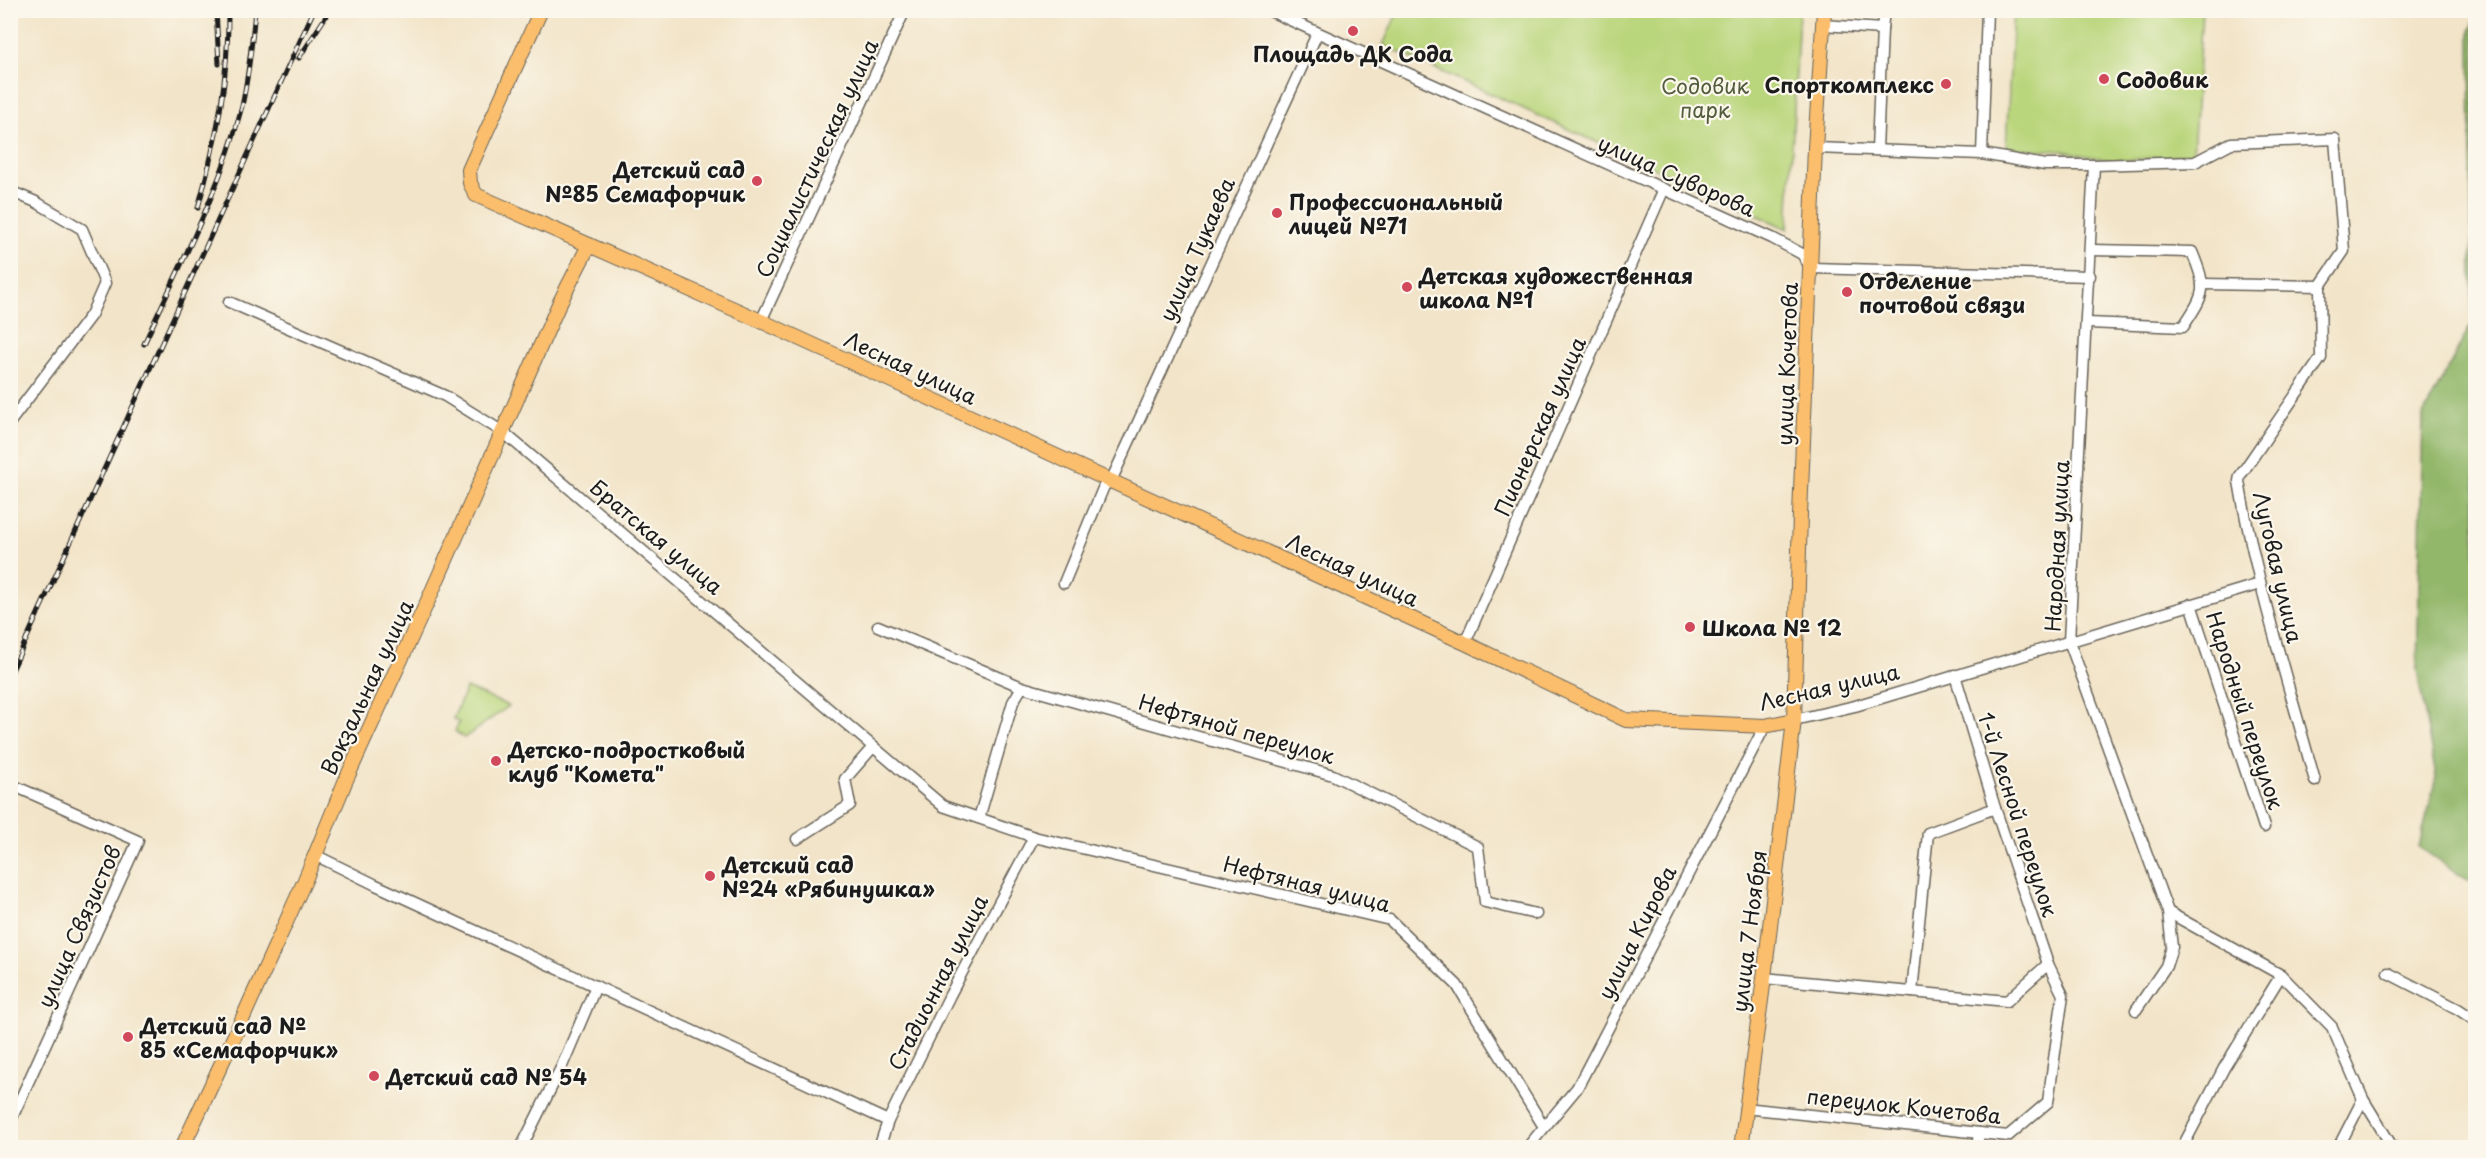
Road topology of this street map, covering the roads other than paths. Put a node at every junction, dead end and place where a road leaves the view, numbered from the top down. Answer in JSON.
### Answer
{"nodes":[{"id":1,"x":541,"y":10,"type":"edge"},
{"id":2,"x":905,"y":10,"type":"edge"},
{"id":3,"x":1268,"y":10,"type":"edge"},
{"id":4,"x":1824,"y":10,"type":"edge"},
{"id":5,"x":1884,"y":10,"type":"edge"},
{"id":6,"x":1987,"y":10,"type":"edge"},
{"id":7,"x":1823,"y":25,"type":"junction"},
{"id":8,"x":1882,"y":29,"type":"junction"},
{"id":9,"x":1317,"y":34,"type":"junction"},
{"id":10,"x":1815,"y":148,"type":"junction"},
{"id":11,"x":1877,"y":150,"type":"junction"},
{"id":12,"x":1982,"y":154,"type":"junction"},
{"id":13,"x":2094,"y":165,"type":"junction"},
{"id":14,"x":10,"y":190,"type":"edge"},
{"id":15,"x":1663,"y":191,"type":"junction"},
{"id":16,"x":590,"y":245,"type":"junction"},
{"id":17,"x":1807,"y":248,"type":"junction"},
{"id":18,"x":2091,"y":250,"type":"junction"},
{"id":19,"x":1811,"y":268,"type":"junction"},
{"id":20,"x":2090,"y":276,"type":"junction"},
{"id":21,"x":2202,"y":284,"type":"junction"},
{"id":22,"x":2320,"y":286,"type":"junction"},
{"id":23,"x":229,"y":302,"type":"dead end"},
{"id":24,"x":761,"y":321,"type":"junction"},
{"id":25,"x":2088,"y":323,"type":"junction"},
{"id":26,"x":10,"y":422,"type":"edge"},
{"id":27,"x":503,"y":432,"type":"junction"},
{"id":28,"x":1111,"y":482,"type":"junction"},
{"id":29,"x":1064,"y":583,"type":"dead end"},
{"id":30,"x":2260,"y":584,"type":"junction"},
{"id":31,"x":2191,"y":604,"type":"junction"},
{"id":32,"x":878,"y":626,"type":"dead end"},
{"id":33,"x":2070,"y":641,"type":"junction"},
{"id":34,"x":1465,"y":643,"type":"junction"},
{"id":35,"x":1955,"y":675,"type":"junction"},
{"id":36,"x":1022,"y":687,"type":"junction"},
{"id":37,"x":1794,"y":720,"type":"junction"},
{"id":38,"x":1765,"y":726,"type":"junction"},
{"id":39,"x":873,"y":747,"type":"junction"},
{"id":40,"x":2315,"y":781,"type":"dead end"},
{"id":41,"x":10,"y":784,"type":"edge"},
{"id":42,"x":1995,"y":808,"type":"junction"},
{"id":43,"x":979,"y":818,"type":"junction"},
{"id":44,"x":2264,"y":827,"type":"dead end"},
{"id":45,"x":1034,"y":837,"type":"junction"},
{"id":46,"x":797,"y":838,"type":"dead end"},
{"id":47,"x":315,"y":855,"type":"junction"},
{"id":48,"x":2168,"y":912,"type":"junction"},
{"id":49,"x":1536,"y":915,"type":"dead end"},
{"id":50,"x":2048,"y":964,"type":"junction"},
{"id":51,"x":2388,"y":973,"type":"dead end"},
{"id":52,"x":2281,"y":975,"type":"junction"},
{"id":53,"x":1764,"y":978,"type":"junction"},
{"id":54,"x":596,"y":986,"type":"junction"},
{"id":55,"x":1912,"y":992,"type":"junction"},
{"id":56,"x":2136,"y":1010,"type":"dead end"},
{"id":57,"x":2475,"y":1021,"type":"edge"},
{"id":58,"x":2363,"y":1100,"type":"junction"},
{"id":59,"x":1745,"y":1108,"type":"junction"},
{"id":60,"x":888,"y":1121,"type":"junction"},
{"id":61,"x":10,"y":1122,"type":"edge"},
{"id":62,"x":1544,"y":1127,"type":"junction"},
{"id":63,"x":1979,"y":1133,"type":"junction"},
{"id":64,"x":182,"y":1148,"type":"edge"},
{"id":65,"x":521,"y":1148,"type":"edge"},
{"id":66,"x":879,"y":1148,"type":"edge"},
{"id":67,"x":1527,"y":1148,"type":"edge"},
{"id":68,"x":1741,"y":1148,"type":"edge"},
{"id":69,"x":1977,"y":1148,"type":"edge"},
{"id":70,"x":2182,"y":1148,"type":"edge"},
{"id":71,"x":2338,"y":1148,"type":"edge"},
{"id":72,"x":2393,"y":1148,"type":"edge"}],
"edges":[{"from":1,"to":16,"type":"main road","name":"Лесная улица"},
{"from":2,"to":24,"type":"street","name":"Социалистическая улица"},
{"from":3,"to":9,"type":"street","name":"улица Суворова"},
{"from":4,"to":7,"type":"main road","name":"улица Кочетова"},
{"from":5,"to":8,"type":"street"},
{"from":6,"to":12,"type":"street"},
{"from":7,"to":8,"type":"street"},
{"from":7,"to":10,"type":"main road","name":"улица Кочетова"},
{"from":8,"to":11,"type":"street"},
{"from":9,"to":15,"type":"street","name":"улица Суворова"},
{"from":9,"to":28,"type":"street","name":"улица Тукаева"},
{"from":10,"to":11,"type":"street"},
{"from":10,"to":17,"type":"main road","name":"улица Кочетова"},
{"from":11,"to":12,"type":"street"},
{"from":12,"to":13,"type":"street"},
{"from":13,"to":18,"type":"street","name":"Народная улица"},
{"from":13,"to":22,"type":"street"},
{"from":14,"to":26,"type":"street"},
{"from":15,"to":17,"type":"street","name":"улица Суворова"},
{"from":15,"to":34,"type":"street","name":"Пионерская улица"},
{"from":16,"to":24,"type":"main road","name":"Лесная улица"},
{"from":16,"to":27,"type":"main road","name":"Вокзальная улица"},
{"from":17,"to":19,"type":"main road","name":"улица Кочетова"},
{"from":18,"to":20,"type":"street","name":"Народная улица"},
{"from":18,"to":21,"type":"street"},
{"from":19,"to":20,"type":"street"},
{"from":19,"to":37,"type":"main road","name":"улица Кочетова"},
{"from":20,"to":25,"type":"street","name":"Народная улица"},
{"from":21,"to":22,"type":"street"},
{"from":21,"to":25,"type":"street"},
{"from":22,"to":30,"type":"street","name":"Луговая улица"},
{"from":23,"to":27,"type":"street","name":"Братская улица"},
{"from":24,"to":28,"type":"main road","name":"Лесная улица"},
{"from":25,"to":33,"type":"street","name":"Народная улица"},
{"from":27,"to":39,"type":"street","name":"Братская улица"},
{"from":27,"to":47,"type":"main road","name":"Вокзальная улица"},
{"from":28,"to":29,"type":"street","name":"улица Тукаева"},
{"from":28,"to":34,"type":"main road","name":"Лесная улица"},
{"from":30,"to":31,"type":"street","name":"Лесная улица"},
{"from":30,"to":40,"type":"street","name":"Луговая улица"},
{"from":31,"to":33,"type":"street","name":"Лесная улица"},
{"from":31,"to":44,"type":"street","name":"Народный переулок"},
{"from":32,"to":36,"type":"street","name":"Нефтяной переулок"},
{"from":33,"to":35,"type":"street","name":"Лесная улица"},
{"from":33,"to":48,"type":"street","name":"Народная улица"},
{"from":34,"to":38,"type":"main road","name":"Лесная улица"},
{"from":35,"to":37,"type":"street","name":"Лесная улица"},
{"from":35,"to":42,"type":"street","name":"1-й Лесной переулок"},
{"from":36,"to":43,"type":"street"},
{"from":36,"to":49,"type":"street","name":"Нефтяной переулок"},
{"from":37,"to":38,"type":"main road","name":"Лесная улица"},
{"from":37,"to":53,"type":"main road","name":"улица 7 Ноября"},
{"from":38,"to":62,"type":"street","name":"улица Кирова"},
{"from":39,"to":43,"type":"street","name":"Братская улица"},
{"from":39,"to":46,"type":"street"},
{"from":41,"to":61,"type":"street","name":"улица Связистов"},
{"from":42,"to":50,"type":"street","name":"1-й Лесной переулок"},
{"from":42,"to":55,"type":"street"},
{"from":43,"to":45,"type":"street","name":"Братская улица"},
{"from":45,"to":60,"type":"street","name":"Стадионная улица"},
{"from":45,"to":62,"type":"street","name":"Нефтяная улица"},
{"from":47,"to":54,"type":"street"},
{"from":47,"to":64,"type":"main road","name":"Вокзальная улица"},
{"from":48,"to":52,"type":"street"},
{"from":48,"to":56,"type":"street","name":"Народная улица"},
{"from":50,"to":55,"type":"street"},
{"from":50,"to":63,"type":"street","name":"переулок Кочетова"},
{"from":51,"to":57,"type":"street"},
{"from":52,"to":58,"type":"street"},
{"from":52,"to":70,"type":"street"},
{"from":53,"to":55,"type":"street"},
{"from":53,"to":59,"type":"main road","name":"улица 7 Ноября"},
{"from":54,"to":60,"type":"street"},
{"from":54,"to":65,"type":"street"},
{"from":58,"to":71,"type":"street"},
{"from":58,"to":72,"type":"street"},
{"from":59,"to":63,"type":"street","name":"переулок Кочетова"},
{"from":59,"to":68,"type":"main road","name":"улица 7 Ноября"},
{"from":60,"to":66,"type":"street","name":"Стадионная улица"},
{"from":62,"to":67,"type":"street","name":"улица Кирова"},
{"from":63,"to":69,"type":"street"}]}
